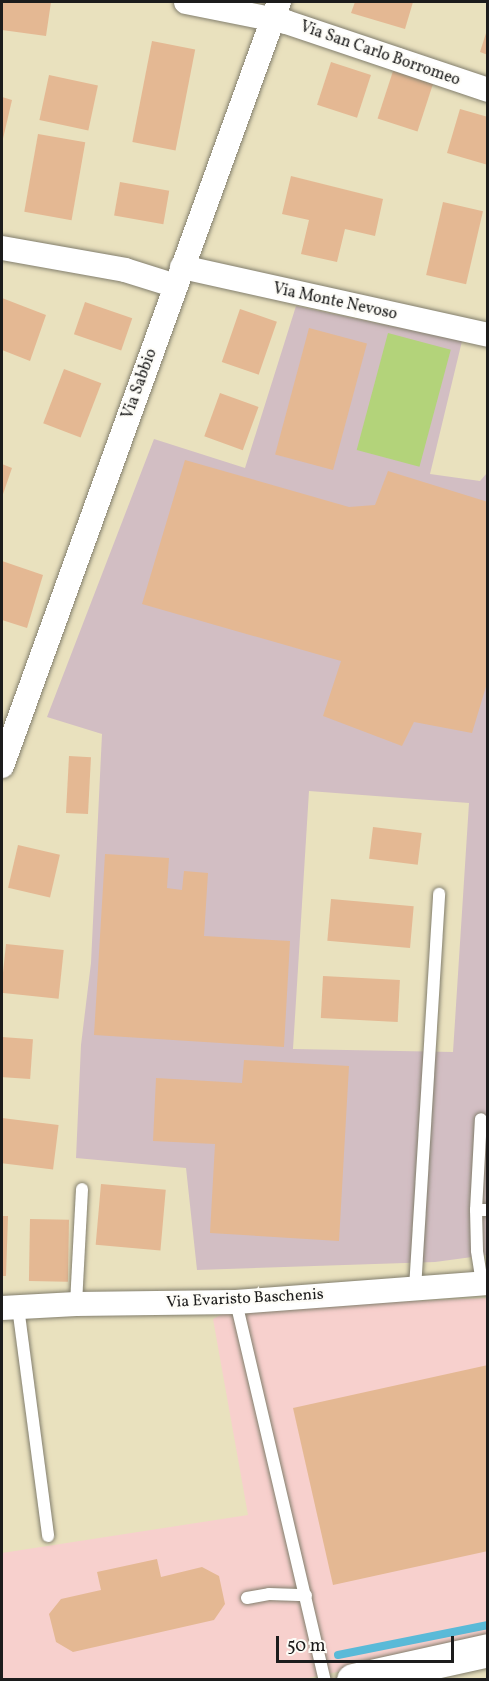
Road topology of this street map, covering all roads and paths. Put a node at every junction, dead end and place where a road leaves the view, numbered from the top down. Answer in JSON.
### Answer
{"nodes":[{"id":1,"x":186,"y":2,"type":"edge"},
{"id":2,"x":276,"y":10,"type":"edge"},
{"id":3,"x":488,"y":90,"type":"edge"},
{"id":4,"x":2,"y":248,"type":"edge"},
{"id":5,"x":179,"y":277,"type":"junction"},
{"id":6,"x":488,"y":335,"type":"edge"},
{"id":7,"x":2,"y":766,"type":"edge"},
{"id":8,"x":439,"y":894,"type":"dead end"},
{"id":9,"x":481,"y":1119,"type":"dead end"},
{"id":10,"x":82,"y":1189,"type":"dead end"},
{"id":11,"x":482,"y":1210,"type":"edge"},
{"id":12,"x":485,"y":1283,"type":"edge"},
{"id":13,"x":415,"y":1289,"type":"junction"},
{"id":14,"x":236,"y":1302,"type":"junction"},
{"id":15,"x":76,"y":1304,"type":"junction"},
{"id":16,"x":10,"y":1308,"type":"edge"},
{"id":17,"x":48,"y":1536,"type":"dead end"},
{"id":18,"x":306,"y":1595,"type":"junction"},
{"id":19,"x":247,"y":1598,"type":"dead end"},
{"id":20,"x":488,"y":1650,"type":"edge"},
{"id":21,"x":325,"y":1680,"type":"edge"},
{"id":22,"x":353,"y":1680,"type":"edge"}],
"edges":[{"from":1,"to":2,"type":"street","name":"Via San Carlo Borromeo"},
{"from":2,"to":3,"type":"street","name":"Via San Carlo Borromeo"},
{"from":2,"to":5,"type":"street","name":"Via Sabbio"},
{"from":4,"to":5,"type":"street","name":"Via Monte Nevoso"},
{"from":5,"to":6,"type":"street","name":"Via Monte Nevoso"},
{"from":5,"to":7,"type":"street","name":"Via Sabbio"},
{"from":8,"to":13,"type":"lane"},
{"from":9,"to":11,"type":"lane"},
{"from":10,"to":15,"type":"lane"},
{"from":11,"to":12,"type":"lane"},
{"from":12,"to":13,"type":"street","name":"Via Evaristo Baschenis"},
{"from":13,"to":14,"type":"street","name":"Via Evaristo Baschenis"},
{"from":14,"to":15,"type":"street","name":"Via Evaristo Baschenis"},
{"from":14,"to":18,"type":"lane"},
{"from":15,"to":16,"type":"street","name":"Via Evaristo Baschenis"},
{"from":16,"to":17,"type":"lane"},
{"from":18,"to":19,"type":"lane"},
{"from":18,"to":21,"type":"lane"},
{"from":20,"to":22,"type":"main road"}]}
